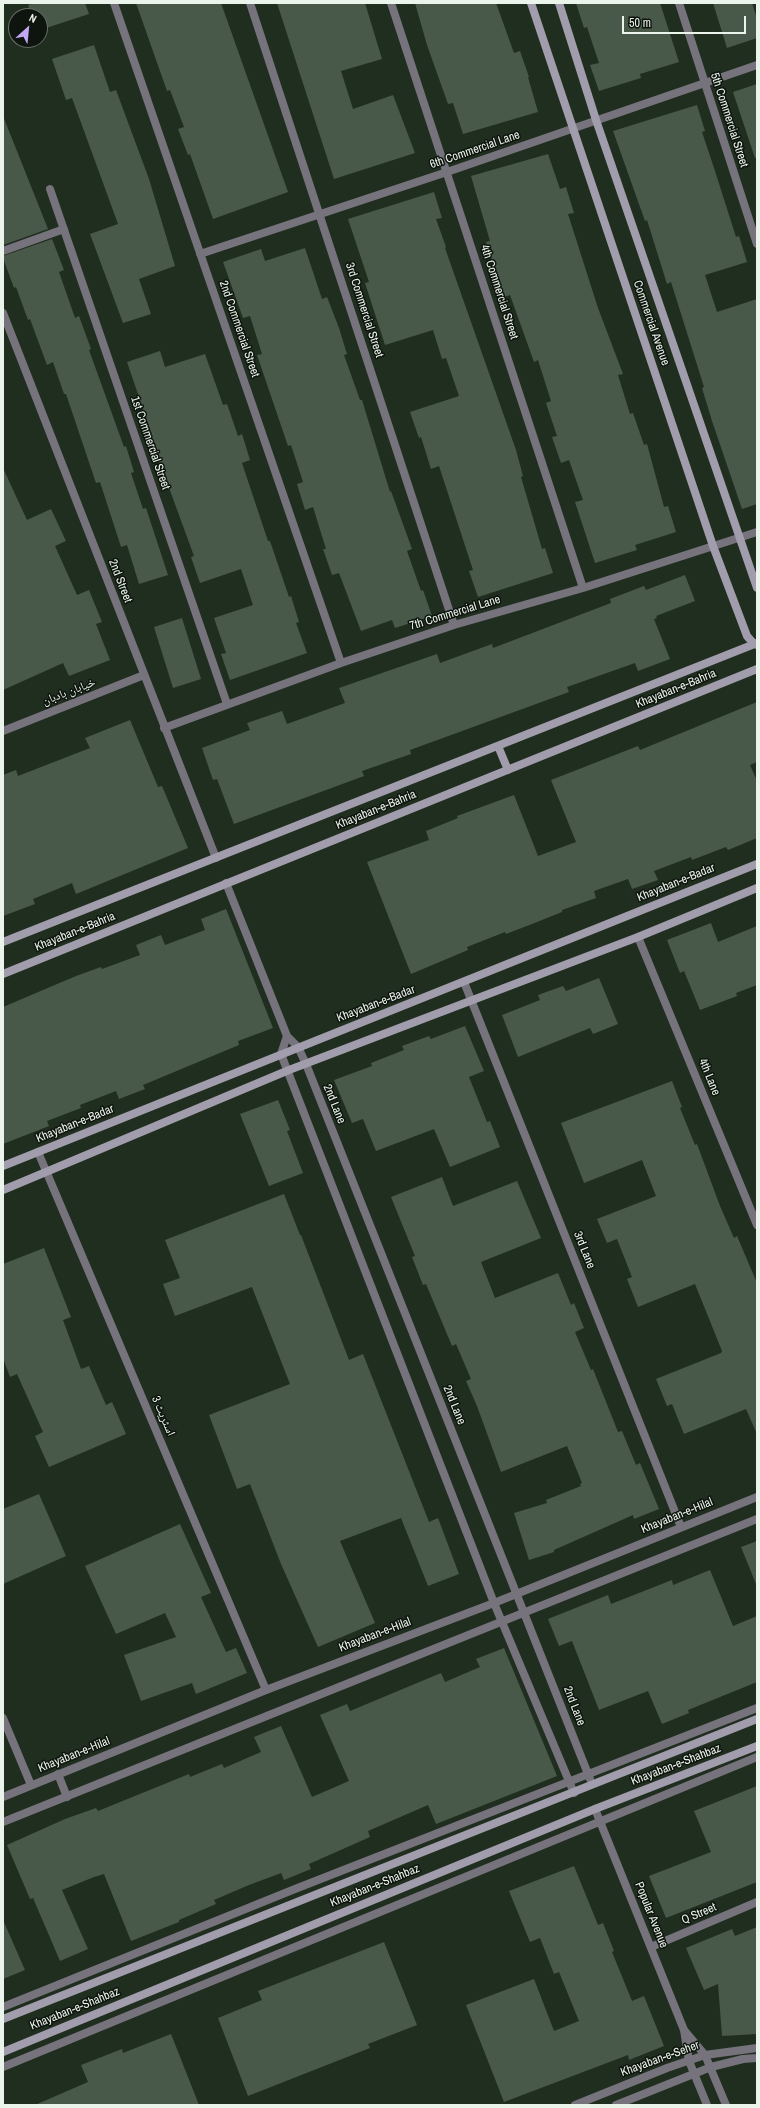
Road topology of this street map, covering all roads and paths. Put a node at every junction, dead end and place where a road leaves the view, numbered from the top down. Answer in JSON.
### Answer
{"nodes":[{"id":1,"x":114,"y":3,"type":"edge"},
{"id":2,"x":250,"y":3,"type":"edge"},
{"id":3,"x":391,"y":3,"type":"edge"},
{"id":4,"x":531,"y":3,"type":"edge"},
{"id":5,"x":559,"y":3,"type":"edge"},
{"id":6,"x":679,"y":3,"type":"edge"},
{"id":7,"x":757,"y":65,"type":"edge"},
{"id":8,"x":705,"y":83,"type":"junction"},
{"id":9,"x":596,"y":120,"type":"junction"},
{"id":10,"x":572,"y":129,"type":"junction"},
{"id":11,"x":447,"y":172,"type":"junction"},
{"id":12,"x":50,"y":189,"type":"dead end"},
{"id":13,"x":320,"y":214,"type":"junction"},
{"id":14,"x":64,"y":229,"type":"junction"},
{"id":15,"x":757,"y":244,"type":"edge"},
{"id":16,"x":3,"y":251,"type":"edge"},
{"id":17,"x":200,"y":254,"type":"junction"},
{"id":18,"x":3,"y":313,"type":"edge"},
{"id":19,"x":757,"y":532,"type":"edge"},
{"id":20,"x":739,"y":537,"type":"junction"},
{"id":21,"x":713,"y":546,"type":"junction"},
{"id":22,"x":583,"y":588,"type":"junction"},
{"id":23,"x":757,"y":588,"type":"edge"},
{"id":24,"x":454,"y":625,"type":"junction"},
{"id":25,"x":756,"y":644,"type":"edge"},
{"id":26,"x":341,"y":663,"type":"junction"},
{"id":27,"x":757,"y":669,"type":"edge"},
{"id":28,"x":144,"y":676,"type":"junction"},
{"id":29,"x":227,"y":704,"type":"junction"},
{"id":30,"x":164,"y":728,"type":"junction"},
{"id":31,"x":3,"y":731,"type":"edge"},
{"id":32,"x":498,"y":746,"type":"junction"},
{"id":33,"x":508,"y":770,"type":"junction"},
{"id":34,"x":216,"y":858,"type":"junction"},
{"id":35,"x":757,"y":864,"type":"edge"},
{"id":36,"x":226,"y":883,"type":"junction"},
{"id":37,"x":757,"y":888,"type":"edge"},
{"id":38,"x":638,"y":937,"type":"junction"},
{"id":39,"x":3,"y":942,"type":"edge"},
{"id":40,"x":3,"y":974,"type":"edge"},
{"id":41,"x":464,"y":982,"type":"junction"},
{"id":42,"x":472,"y":1000,"type":"junction"},
{"id":43,"x":287,"y":1036,"type":"junction"},
{"id":44,"x":298,"y":1047,"type":"junction"},
{"id":45,"x":281,"y":1054,"type":"junction"},
{"id":46,"x":306,"y":1064,"type":"junction"},
{"id":47,"x":289,"y":1070,"type":"junction"},
{"id":48,"x":38,"y":1152,"type":"junction"},
{"id":49,"x":3,"y":1166,"type":"edge"},
{"id":50,"x":47,"y":1173,"type":"junction"},
{"id":51,"x":3,"y":1190,"type":"edge"},
{"id":52,"x":757,"y":1225,"type":"edge"},
{"id":53,"x":757,"y":1497,"type":"edge"},
{"id":54,"x":757,"y":1519,"type":"edge"},
{"id":55,"x":681,"y":1527,"type":"junction"},
{"id":56,"x":517,"y":1593,"type":"junction"},
{"id":57,"x":494,"y":1603,"type":"junction"},
{"id":58,"x":524,"y":1613,"type":"junction"},
{"id":59,"x":503,"y":1623,"type":"junction"},
{"id":60,"x":266,"y":1690,"type":"junction"},
{"id":61,"x":757,"y":1708,"type":"edge"},
{"id":62,"x":3,"y":1718,"type":"edge"},
{"id":63,"x":757,"y":1719,"type":"edge"},
{"id":64,"x":757,"y":1746,"type":"edge"},
{"id":65,"x":757,"y":1758,"type":"edge"},
{"id":66,"x":58,"y":1774,"type":"junction"},
{"id":67,"x":588,"y":1775,"type":"junction"},
{"id":68,"x":570,"y":1783,"type":"junction"},
{"id":69,"x":30,"y":1785,"type":"junction"},
{"id":70,"x":592,"y":1786,"type":"junction"},
{"id":71,"x":574,"y":1793,"type":"junction"},
{"id":72,"x":3,"y":1797,"type":"edge"},
{"id":73,"x":67,"y":1797,"type":"junction"},
{"id":74,"x":595,"y":1809,"type":"junction"},
{"id":75,"x":600,"y":1821,"type":"junction"},
{"id":76,"x":3,"y":1822,"type":"edge"},
{"id":77,"x":757,"y":1902,"type":"edge"},
{"id":78,"x":651,"y":1947,"type":"junction"},
{"id":79,"x":3,"y":2007,"type":"edge"},
{"id":80,"x":3,"y":2019,"type":"edge"},
{"id":81,"x":684,"y":2030,"type":"junction"},
{"id":82,"x":757,"y":2048,"type":"edge"},
{"id":83,"x":3,"y":2052,"type":"edge"},
{"id":84,"x":705,"y":2055,"type":"junction"},
{"id":85,"x":757,"y":2058,"type":"edge"},
{"id":86,"x":689,"y":2061,"type":"junction"},
{"id":87,"x":3,"y":2066,"type":"edge"},
{"id":88,"x":711,"y":2067,"type":"junction"},
{"id":89,"x":695,"y":2073,"type":"junction"},
{"id":90,"x":575,"y":2105,"type":"edge"},
{"id":91,"x":616,"y":2105,"type":"edge"},
{"id":92,"x":707,"y":2105,"type":"edge"},
{"id":93,"x":726,"y":2105,"type":"edge"}],
"edges":[{"from":1,"to":17,"type":"street","name":"2nd Commercial Street"},
{"from":2,"to":13,"type":"street","name":"3rd Commercial Street"},
{"from":3,"to":11,"type":"street","name":"4th Commercial Street"},
{"from":4,"to":10,"type":"main road","name":"Commercial Avenue"},
{"from":5,"to":9,"type":"main road","name":"Commercial Avenue"},
{"from":6,"to":8,"type":"street","name":"5th Commercial Street"},
{"from":7,"to":8,"type":"street","name":"6th Commercial Lane"},
{"from":8,"to":9,"type":"street","name":"6th Commercial Lane"},
{"from":8,"to":15,"type":"street","name":"5th Commercial Street"},
{"from":9,"to":10,"type":"street","name":"6th Commercial Lane"},
{"from":9,"to":20,"type":"main road","name":"Commercial Avenue"},
{"from":10,"to":11,"type":"street","name":"6th Commercial Lane"},
{"from":10,"to":21,"type":"main road","name":"Commercial Avenue"},
{"from":11,"to":13,"type":"street","name":"6th Commercial Lane"},
{"from":11,"to":22,"type":"street","name":"4th Commercial Street"},
{"from":12,"to":14,"type":"street","name":"1st Commercial Street"},
{"from":13,"to":17,"type":"street","name":"6th Commercial Lane"},
{"from":13,"to":24,"type":"street","name":"3rd Commercial Street"},
{"from":14,"to":16,"type":"street"},
{"from":14,"to":29,"type":"street","name":"1st Commercial Street"},
{"from":17,"to":26,"type":"street","name":"2nd Commercial Street"},
{"from":18,"to":28,"type":"street","name":"2nd Street"},
{"from":19,"to":20,"type":"street","name":"7th Commercial Lane"},
{"from":20,"to":21,"type":"street","name":"7th Commercial Lane"},
{"from":20,"to":23,"type":"main road","name":"Commercial Avenue"},
{"from":21,"to":22,"type":"street","name":"7th Commercial Lane"},
{"from":21,"to":25,"type":"main road","name":"Commercial Avenue"},
{"from":22,"to":24,"type":"street","name":"7th Commercial Lane"},
{"from":24,"to":26,"type":"street","name":"7th Commercial Lane"},
{"from":25,"to":32,"type":"main road","name":"Khayaban-e-Bahria"},
{"from":26,"to":29,"type":"street","name":"7th Commercial Lane"},
{"from":27,"to":33,"type":"main road","name":"Khayaban-e-Bahria"},
{"from":28,"to":30,"type":"street","name":"2nd Street"},
{"from":28,"to":31,"type":"street","name":"خیابان بادبان"},
{"from":29,"to":30,"type":"street","name":"7th Commercial Lane"},
{"from":30,"to":34,"type":"street","name":"2nd Street"},
{"from":32,"to":33,"type":"main road"},
{"from":32,"to":34,"type":"main road","name":"Khayaban-e-Bahria"},
{"from":33,"to":36,"type":"main road","name":"Khayaban-e-Bahria"},
{"from":34,"to":39,"type":"main road","name":"Khayaban-e-Bahria"},
{"from":35,"to":41,"type":"main road","name":"Khayaban-e-Badar"},
{"from":36,"to":40,"type":"main road","name":"Khayaban-e-Bahria"},
{"from":36,"to":43,"type":"street"},
{"from":37,"to":38,"type":"main road"},
{"from":38,"to":42,"type":"main road"},
{"from":38,"to":52,"type":"street","name":"4th Lane"},
{"from":41,"to":42,"type":"street","name":"3rd Lane"},
{"from":41,"to":44,"type":"main road","name":"Khayaban-e-Badar"},
{"from":42,"to":46,"type":"main road"},
{"from":42,"to":55,"type":"street","name":"3rd Lane"},
{"from":43,"to":44,"type":"street","name":"2nd Lane"},
{"from":43,"to":45,"type":"street"},
{"from":44,"to":45,"type":"main road","name":"Khayaban-e-Badar"},
{"from":44,"to":46,"type":"street","name":"2nd Lane"},
{"from":45,"to":47,"type":"street"},
{"from":45,"to":48,"type":"main road","name":"Khayaban-e-Badar"},
{"from":46,"to":47,"type":"main road"},
{"from":46,"to":56,"type":"street","name":"2nd Lane"},
{"from":47,"to":50,"type":"main road"},
{"from":47,"to":57,"type":"street"},
{"from":48,"to":49,"type":"main road","name":"Khayaban-e-Badar"},
{"from":48,"to":50,"type":"street","name":"اسٹریٹ 3"},
{"from":50,"to":51,"type":"main road"},
{"from":50,"to":60,"type":"street","name":"اسٹریٹ 3"},
{"from":53,"to":55,"type":"street","name":"Khayaban-e-Hilal"},
{"from":54,"to":58,"type":"street"},
{"from":55,"to":56,"type":"street","name":"Khayaban-e-Hilal"},
{"from":56,"to":57,"type":"street","name":"Khayaban-e-Hilal"},
{"from":56,"to":58,"type":"street","name":"2nd Lane"},
{"from":57,"to":59,"type":"street"},
{"from":57,"to":60,"type":"street","name":"Khayaban-e-Hilal"},
{"from":58,"to":59,"type":"street"},
{"from":58,"to":67,"type":"street","name":"2nd Lane"},
{"from":59,"to":68,"type":"street"},
{"from":59,"to":73,"type":"street"},
{"from":60,"to":66,"type":"street","name":"Khayaban-e-Hilal"},
{"from":61,"to":67,"type":"street"},
{"from":62,"to":69,"type":"street"},
{"from":63,"to":70,"type":"main road","name":"Khayaban-e-Shahbaz"},
{"from":64,"to":74,"type":"main road","name":"Khayaban-e-Shahbaz"},
{"from":65,"to":75,"type":"street"},
{"from":66,"to":69,"type":"street","name":"Khayaban-e-Hilal"},
{"from":66,"to":73,"type":"street"},
{"from":67,"to":68,"type":"street"},
{"from":67,"to":70,"type":"street","name":"2nd Lane"},
{"from":68,"to":71,"type":"street"},
{"from":68,"to":79,"type":"street"},
{"from":69,"to":72,"type":"street","name":"Khayaban-e-Hilal"},
{"from":70,"to":71,"type":"main road","name":"Khayaban-e-Shahbaz"},
{"from":71,"to":80,"type":"main road","name":"Khayaban-e-Shahbaz"},
{"from":73,"to":76,"type":"street"},
{"from":74,"to":75,"type":"street","name":"Popular Avenue"},
{"from":74,"to":83,"type":"main road","name":"Khayaban-e-Shahbaz"},
{"from":75,"to":78,"type":"street","name":"Popular Avenue"},
{"from":75,"to":87,"type":"street"},
{"from":77,"to":78,"type":"street","name":"Q Street"},
{"from":78,"to":81,"type":"street","name":"Popular Avenue"},
{"from":81,"to":84,"type":"street","name":"Popular Avenue"},
{"from":81,"to":86,"type":"street","name":"Popular Avenue"},
{"from":82,"to":84,"type":"street","name":"Khayaban-e-Seher"},
{"from":84,"to":86,"type":"street","name":"Khayaban-e-Seher"},
{"from":84,"to":88,"type":"street","name":"Popular Avenue"},
{"from":85,"to":88,"type":"street","name":"Khayaban-e-Seher"},
{"from":86,"to":89,"type":"street","name":"Popular Avenue"},
{"from":86,"to":90,"type":"street","name":"Khayaban-e-Seher"},
{"from":88,"to":89,"type":"street","name":"Khayaban-e-Seher"},
{"from":88,"to":93,"type":"street","name":"Popular Avenue"},
{"from":89,"to":91,"type":"street","name":"Khayaban-e-Seher"},
{"from":89,"to":92,"type":"street","name":"Popular Avenue"}]}
